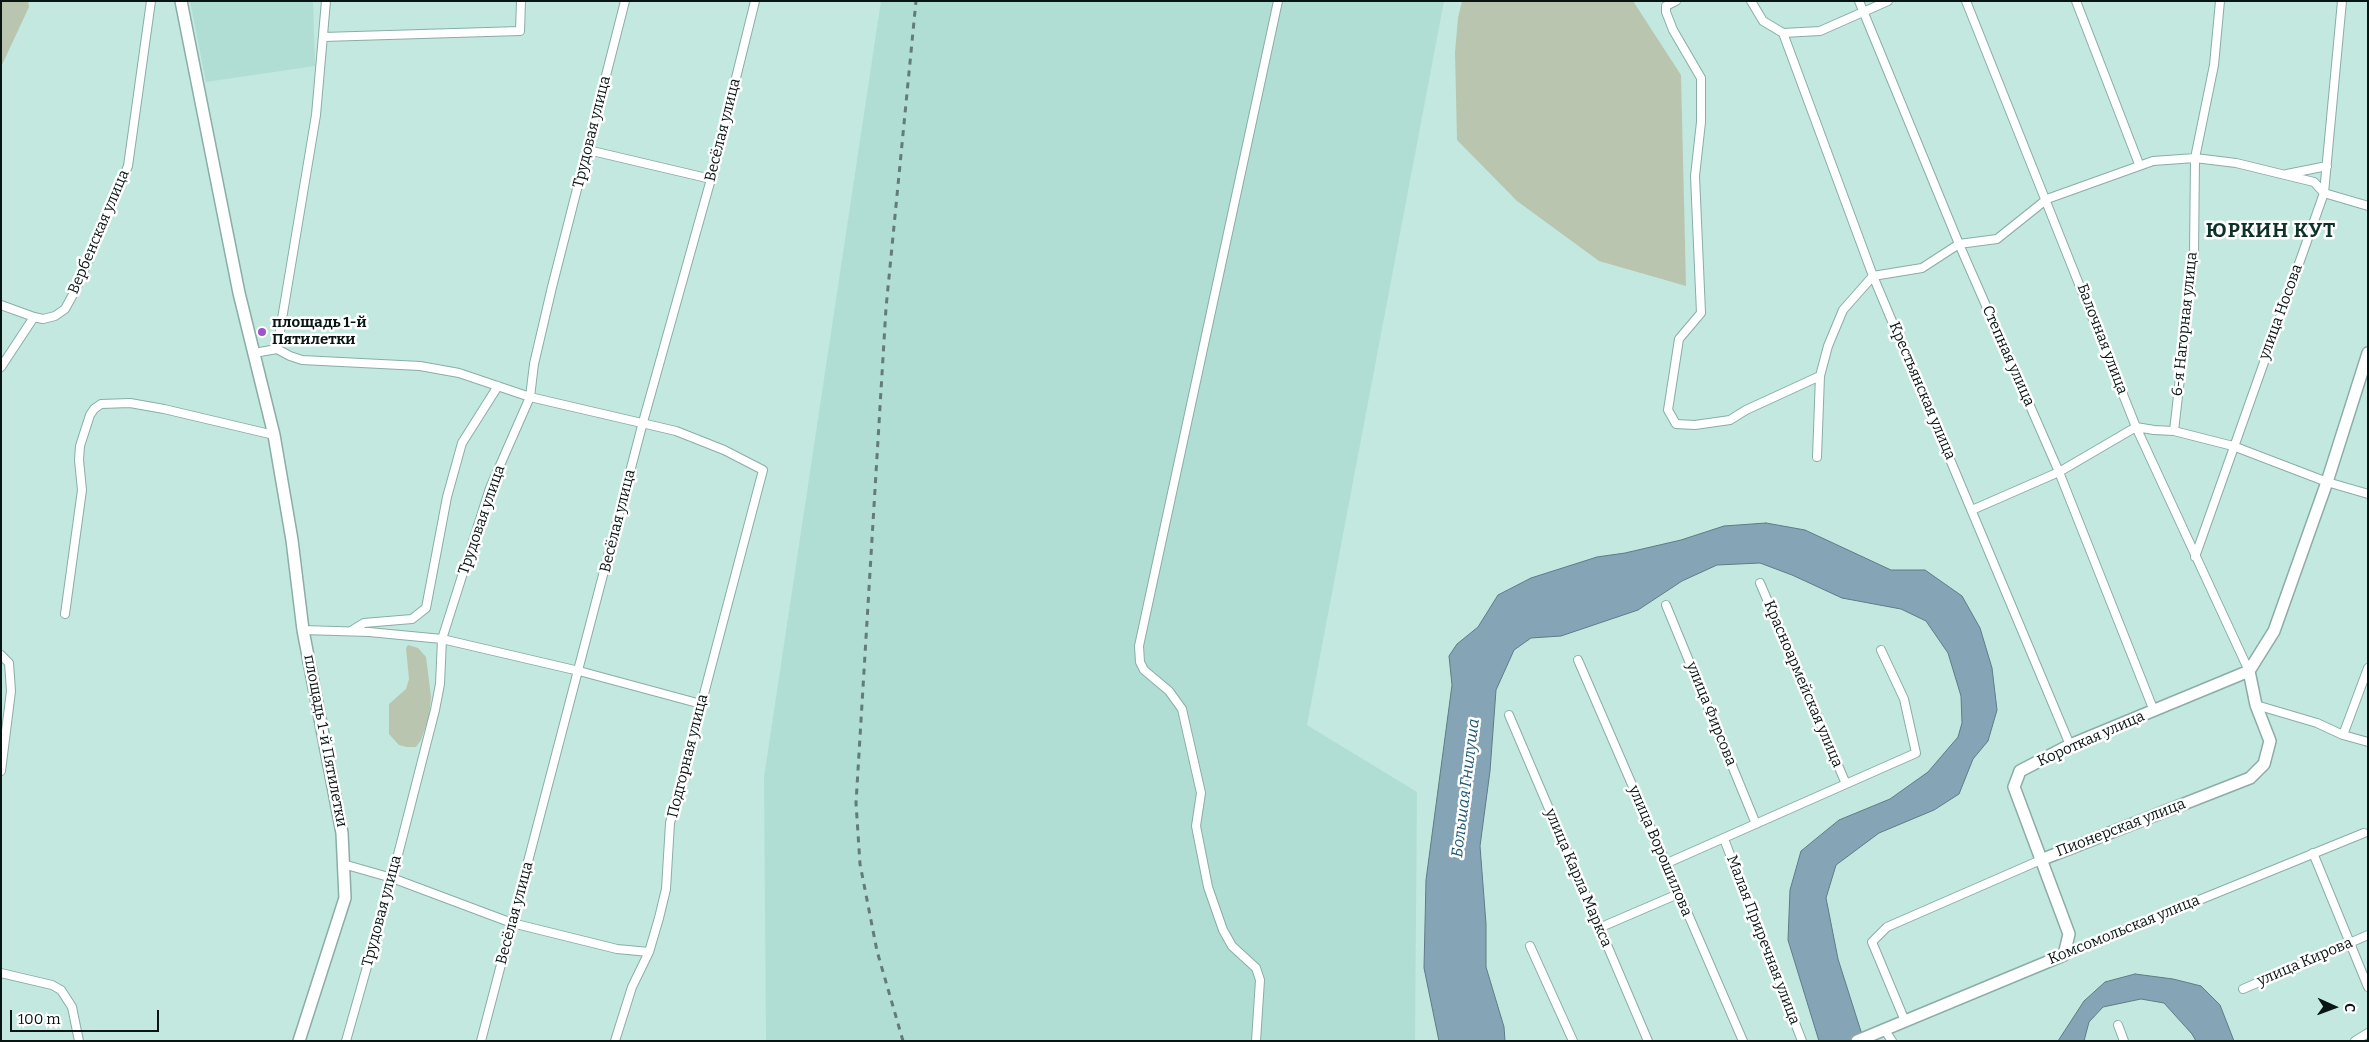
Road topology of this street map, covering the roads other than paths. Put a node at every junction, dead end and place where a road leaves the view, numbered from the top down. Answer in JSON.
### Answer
{"nodes":[{"id":1,"x":152,"y":1,"type":"edge"},
{"id":2,"x":181,"y":1,"type":"edge"},
{"id":3,"x":326,"y":1,"type":"edge"},
{"id":4,"x":521,"y":1,"type":"edge"},
{"id":5,"x":625,"y":1,"type":"edge"},
{"id":6,"x":755,"y":1,"type":"edge"},
{"id":7,"x":1278,"y":1,"type":"edge"},
{"id":8,"x":1676,"y":1,"type":"edge"},
{"id":9,"x":1751,"y":1,"type":"edge"},
{"id":10,"x":1859,"y":1,"type":"edge"},
{"id":11,"x":1888,"y":1,"type":"edge"},
{"id":12,"x":1966,"y":1,"type":"edge"},
{"id":13,"x":2076,"y":1,"type":"edge"},
{"id":14,"x":2220,"y":1,"type":"edge"},
{"id":15,"x":2342,"y":1,"type":"edge"},
{"id":16,"x":1664,"y":4,"type":"edge"},
{"id":17,"x":1863,"y":12,"type":"junction"},
{"id":18,"x":1782,"y":33,"type":"junction"},
{"id":19,"x":323,"y":37,"type":"junction"},
{"id":20,"x":588,"y":150,"type":"junction"},
{"id":21,"x":2195,"y":158,"type":"junction"},
{"id":22,"x":2139,"y":164,"type":"junction"},
{"id":23,"x":2326,"y":166,"type":"junction"},
{"id":24,"x":2285,"y":175,"type":"junction"},
{"id":25,"x":711,"y":179,"type":"junction"},
{"id":26,"x":2324,"y":193,"type":"junction"},
{"id":27,"x":2047,"y":199,"type":"junction"},
{"id":28,"x":2368,"y":206,"type":"edge"},
{"id":29,"x":1958,"y":244,"type":"junction"},
{"id":30,"x":1873,"y":276,"type":"junction"},
{"id":31,"x":1,"y":305,"type":"edge"},
{"id":32,"x":34,"y":316,"type":"junction"},
{"id":33,"x":277,"y":349,"type":"junction"},
{"id":34,"x":254,"y":353,"type":"junction"},
{"id":35,"x":2368,"y":353,"type":"edge"},
{"id":36,"x":1,"y":368,"type":"edge"},
{"id":37,"x":1820,"y":376,"type":"junction"},
{"id":38,"x":498,"y":386,"type":"junction"},
{"id":39,"x":530,"y":397,"type":"junction"},
{"id":40,"x":643,"y":422,"type":"junction"},
{"id":41,"x":2136,"y":427,"type":"junction"},
{"id":42,"x":2174,"y":431,"type":"junction"},
{"id":43,"x":274,"y":435,"type":"junction"},
{"id":44,"x":2233,"y":446,"type":"junction"},
{"id":45,"x":1817,"y":457,"type":"dead end"},
{"id":46,"x":2059,"y":472,"type":"junction"},
{"id":47,"x":2326,"y":482,"type":"junction"},
{"id":48,"x":2368,"y":494,"type":"edge"},
{"id":49,"x":1972,"y":510,"type":"junction"},
{"id":50,"x":2195,"y":556,"type":"junction"},
{"id":51,"x":1760,"y":583,"type":"dead end"},
{"id":52,"x":1666,"y":605,"type":"dead end"},
{"id":53,"x":64,"y":614,"type":"dead end"},
{"id":54,"x":304,"y":630,"type":"junction"},
{"id":55,"x":350,"y":632,"type":"junction"},
{"id":56,"x":442,"y":639,"type":"junction"},
{"id":57,"x":1881,"y":650,"type":"dead end"},
{"id":58,"x":1,"y":656,"type":"edge"},
{"id":59,"x":1578,"y":660,"type":"dead end"},
{"id":60,"x":2368,"y":668,"type":"edge"},
{"id":61,"x":579,"y":670,"type":"junction"},
{"id":62,"x":2249,"y":671,"type":"junction"},
{"id":63,"x":701,"y":704,"type":"junction"},
{"id":64,"x":2256,"y":705,"type":"junction"},
{"id":65,"x":2154,"y":711,"type":"junction"},
{"id":66,"x":1509,"y":715,"type":"dead end"},
{"id":67,"x":2343,"y":735,"type":"junction"},
{"id":68,"x":2368,"y":742,"type":"edge"},
{"id":69,"x":2070,"y":746,"type":"junction"},
{"id":70,"x":1,"y":770,"type":"edge"},
{"id":71,"x":1846,"y":784,"type":"junction"},
{"id":72,"x":1756,"y":824,"type":"junction"},
{"id":73,"x":2364,"y":833,"type":"dead end"},
{"id":74,"x":1724,"y":839,"type":"junction"},
{"id":75,"x":2313,"y":852,"type":"junction"},
{"id":76,"x":2043,"y":859,"type":"junction"},
{"id":77,"x":343,"y":864,"type":"junction"},
{"id":78,"x":1665,"y":864,"type":"junction"},
{"id":79,"x":392,"y":878,"type":"junction"},
{"id":80,"x":1678,"y":894,"type":"junction"},
{"id":81,"x":512,"y":923,"type":"junction"},
{"id":82,"x":1599,"y":928,"type":"junction"},
{"id":83,"x":2368,"y":935,"type":"edge"},
{"id":84,"x":2349,"y":943,"type":"junction"},
{"id":85,"x":1530,"y":946,"type":"dead end"},
{"id":86,"x":649,"y":952,"type":"junction"},
{"id":87,"x":2064,"y":955,"type":"junction"},
{"id":88,"x":1,"y":973,"type":"edge"},
{"id":89,"x":2368,"y":987,"type":"edge"},
{"id":90,"x":2243,"y":989,"type":"dead end"},
{"id":91,"x":1906,"y":1021,"type":"junction"},
{"id":92,"x":2118,"y":1025,"type":"dead end"},
{"id":93,"x":1884,"y":1029,"type":"junction"},
{"id":94,"x":2368,"y":1033,"type":"edge"},
{"id":95,"x":79,"y":1041,"type":"edge"},
{"id":96,"x":299,"y":1041,"type":"edge"},
{"id":97,"x":346,"y":1041,"type":"edge"},
{"id":98,"x":481,"y":1041,"type":"edge"},
{"id":99,"x":614,"y":1041,"type":"edge"},
{"id":100,"x":1256,"y":1041,"type":"edge"},
{"id":101,"x":1573,"y":1041,"type":"edge"},
{"id":102,"x":1648,"y":1041,"type":"edge"},
{"id":103,"x":1743,"y":1041,"type":"edge"},
{"id":104,"x":1802,"y":1041,"type":"edge"},
{"id":105,"x":1857,"y":1041,"type":"edge"},
{"id":106,"x":1892,"y":1041,"type":"edge"},
{"id":107,"x":2124,"y":1041,"type":"edge"},
{"id":108,"x":2355,"y":1041,"type":"edge"}],
"edges":[{"from":1,"to":32,"type":"street","name":"Вербенская улица"},
{"from":2,"to":34,"type":"main road","name":"площадь 1-й Пятилетки"},
{"from":3,"to":19,"type":"street"},
{"from":4,"to":19,"type":"street"},
{"from":5,"to":20,"type":"street","name":"Трудовая улица"},
{"from":6,"to":25,"type":"street","name":"Весёлая улица"},
{"from":7,"to":100,"type":"street"},
{"from":8,"to":16,"type":"street"},
{"from":9,"to":18,"type":"street"},
{"from":10,"to":17,"type":"street","name":"Степная улица"},
{"from":11,"to":17,"type":"street"},
{"from":12,"to":27,"type":"street","name":"Балочная улица"},
{"from":13,"to":22,"type":"street"},
{"from":14,"to":21,"type":"street","name":"6-я Нагорная улица"},
{"from":15,"to":23,"type":"street","name":"улица Носова"},
{"from":16,"to":37,"type":"street"},
{"from":17,"to":18,"type":"street"},
{"from":17,"to":29,"type":"street","name":"Степная улица"},
{"from":18,"to":30,"type":"street","name":"Крестьянская улица"},
{"from":19,"to":33,"type":"street"},
{"from":20,"to":25,"type":"street"},
{"from":20,"to":39,"type":"street","name":"Трудовая улица"},
{"from":21,"to":22,"type":"street"},
{"from":21,"to":24,"type":"street"},
{"from":21,"to":42,"type":"street","name":"6-я Нагорная улица"},
{"from":22,"to":27,"type":"street"},
{"from":23,"to":24,"type":"street"},
{"from":23,"to":26,"type":"street","name":"улица Носова"},
{"from":24,"to":26,"type":"street"},
{"from":25,"to":40,"type":"street","name":"Весёлая улица"},
{"from":26,"to":28,"type":"street"},
{"from":26,"to":44,"type":"street","name":"улица Носова"},
{"from":27,"to":29,"type":"street"},
{"from":27,"to":41,"type":"street","name":"Балочная улица"},
{"from":29,"to":30,"type":"street"},
{"from":29,"to":46,"type":"street","name":"Степная улица"},
{"from":30,"to":37,"type":"street"},
{"from":30,"to":49,"type":"street","name":"Крестьянская улица"},
{"from":31,"to":32,"type":"street"},
{"from":32,"to":36,"type":"street"},
{"from":33,"to":34,"type":"street"},
{"from":33,"to":38,"type":"street"},
{"from":34,"to":43,"type":"main road","name":"площадь 1-й Пятилетки"},
{"from":35,"to":47,"type":"main road"},
{"from":37,"to":45,"type":"street"},
{"from":38,"to":39,"type":"street"},
{"from":38,"to":55,"type":"street"},
{"from":39,"to":40,"type":"street"},
{"from":39,"to":56,"type":"street","name":"Трудовая улица"},
{"from":40,"to":61,"type":"street","name":"Весёлая улица"},
{"from":40,"to":63,"type":"street","name":"Подгорная улица"},
{"from":41,"to":42,"type":"street"},
{"from":41,"to":46,"type":"street"},
{"from":41,"to":50,"type":"street","name":"Балочная улица"},
{"from":42,"to":44,"type":"street"},
{"from":43,"to":53,"type":"street"},
{"from":43,"to":54,"type":"main road","name":"площадь 1-й Пятилетки"},
{"from":44,"to":47,"type":"street"},
{"from":44,"to":50,"type":"street","name":"улица Носова"},
{"from":46,"to":49,"type":"street"},
{"from":46,"to":65,"type":"street","name":"Степная улица"},
{"from":47,"to":48,"type":"street"},
{"from":47,"to":62,"type":"main road"},
{"from":49,"to":69,"type":"street","name":"Крестьянская улица"},
{"from":50,"to":62,"type":"street","name":"Балочная улица"},
{"from":51,"to":71,"type":"street","name":"Красноармейская улица"},
{"from":52,"to":72,"type":"street","name":"улица Фирсова"},
{"from":54,"to":55,"type":"street"},
{"from":54,"to":77,"type":"main road","name":"площадь 1-й Пятилетки"},
{"from":55,"to":56,"type":"street"},
{"from":56,"to":61,"type":"street"},
{"from":56,"to":79,"type":"street","name":"Трудовая улица"},
{"from":57,"to":71,"type":"street"},
{"from":58,"to":70,"type":"street"},
{"from":59,"to":78,"type":"street","name":"улица Ворошилова"},
{"from":60,"to":67,"type":"street"},
{"from":61,"to":63,"type":"street"},
{"from":61,"to":81,"type":"street","name":"Весёлая улица"},
{"from":62,"to":64,"type":"main road","name":"Пионерская улица"},
{"from":62,"to":65,"type":"main road","name":"Короткая улица"},
{"from":63,"to":86,"type":"street","name":"Подгорная улица"},
{"from":64,"to":67,"type":"street"},
{"from":64,"to":76,"type":"main road","name":"Пионерская улица"},
{"from":65,"to":69,"type":"main road","name":"Короткая улица"},
{"from":66,"to":82,"type":"street","name":"улица Карла Маркса"},
{"from":67,"to":68,"type":"street"},
{"from":69,"to":76,"type":"main road","name":"Короткая улица"},
{"from":71,"to":72,"type":"street"},
{"from":72,"to":74,"type":"street"},
{"from":73,"to":75,"type":"street","name":"Комсомольская улица"},
{"from":74,"to":78,"type":"street"},
{"from":74,"to":104,"type":"street","name":"Малая Приречная улица"},
{"from":75,"to":84,"type":"street"},
{"from":75,"to":87,"type":"street","name":"Комсомольская улица"},
{"from":76,"to":87,"type":"main road","name":"Короткая улица"},
{"from":76,"to":91,"type":"street","name":"Пионерская улица"},
{"from":77,"to":79,"type":"street"},
{"from":77,"to":96,"type":"main road","name":"площадь 1-й Пятилетки"},
{"from":78,"to":80,"type":"street","name":"улица Ворошилова"},
{"from":79,"to":81,"type":"street"},
{"from":79,"to":97,"type":"street","name":"Трудовая улица"},
{"from":80,"to":82,"type":"street"},
{"from":80,"to":103,"type":"street","name":"улица Ворошилова"},
{"from":81,"to":86,"type":"street"},
{"from":81,"to":98,"type":"street","name":"Весёлая улица"},
{"from":82,"to":102,"type":"street","name":"улица Карла Маркса"},
{"from":83,"to":84,"type":"street","name":"улица Кирова"},
{"from":84,"to":89,"type":"street"},
{"from":84,"to":90,"type":"street","name":"улица Кирова"},
{"from":85,"to":101,"type":"street"},
{"from":86,"to":99,"type":"street","name":"Подгорная улица"},
{"from":87,"to":91,"type":"main road","name":"Комсомольская улица"},
{"from":88,"to":95,"type":"street"},
{"from":91,"to":93,"type":"main road","name":"Комсомольская улица"},
{"from":92,"to":107,"type":"street"},
{"from":93,"to":105,"type":"main road","name":"Комсомольская улица"},
{"from":93,"to":106,"type":"street"},
{"from":94,"to":108,"type":"street"}]}
